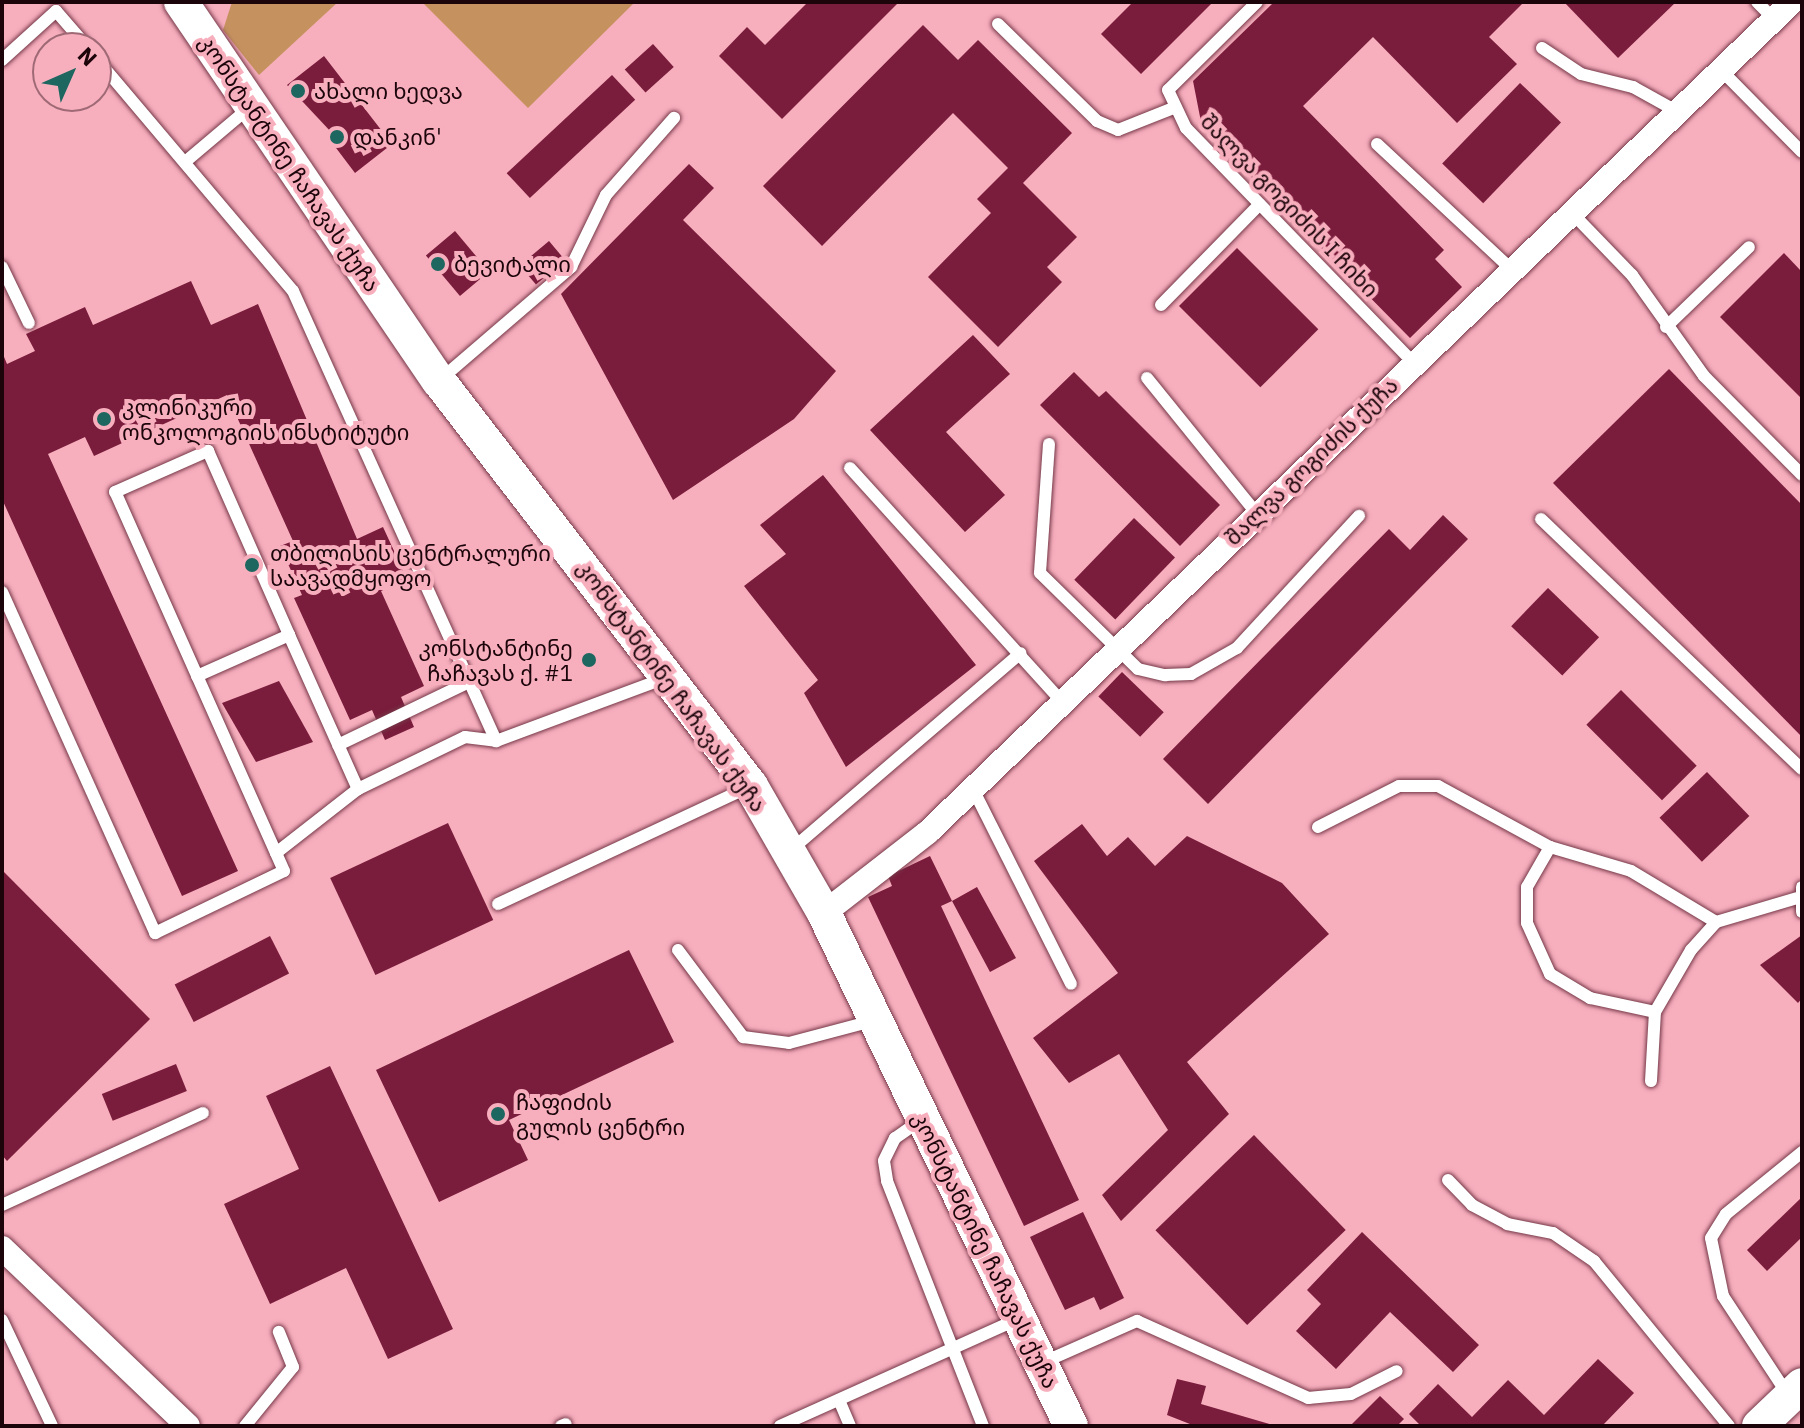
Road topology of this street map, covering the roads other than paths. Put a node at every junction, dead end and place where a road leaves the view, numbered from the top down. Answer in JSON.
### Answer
{"nodes":[{"id":1,"x":1257,"y":2,"type":"edge"},
{"id":2,"x":189,"y":5,"type":"edge"},
{"id":3,"x":1774,"y":8,"type":"edge"},
{"id":4,"x":998,"y":24,"type":"dead end"},
{"id":5,"x":33,"y":32,"type":"edge"},
{"id":6,"x":74,"y":32,"type":"edge"},
{"id":7,"x":32,"y":33,"type":"edge"},
{"id":8,"x":1542,"y":48,"type":"dead end"},
{"id":9,"x":2,"y":60,"type":"edge"},
{"id":10,"x":1721,"y":70,"type":"junction"},
{"id":11,"x":112,"y":77,"type":"edge"},
{"id":12,"x":1176,"y":107,"type":"junction"},
{"id":13,"x":249,"y":108,"type":"junction"},
{"id":14,"x":1678,"y":112,"type":"junction"},
{"id":15,"x":674,"y":118,"type":"dead end"},
{"id":16,"x":1377,"y":144,"type":"dead end"},
{"id":17,"x":1802,"y":152,"type":"edge"},
{"id":18,"x":185,"y":162,"type":"junction"},
{"id":19,"x":1260,"y":204,"type":"junction"},
{"id":20,"x":1573,"y":214,"type":"junction"},
{"id":21,"x":1749,"y":247,"type":"dead end"},
{"id":22,"x":2,"y":267,"type":"edge"},
{"id":23,"x":1512,"y":270,"type":"junction"},
{"id":24,"x":1161,"y":305,"type":"dead end"},
{"id":25,"x":29,"y":323,"type":"dead end"},
{"id":26,"x":1666,"y":327,"type":"junction"},
{"id":27,"x":1413,"y":362,"type":"junction"},
{"id":28,"x":1147,"y":378,"type":"dead end"},
{"id":29,"x":439,"y":381,"type":"junction"},
{"id":30,"x":1049,"y":444,"type":"dead end"},
{"id":31,"x":850,"y":468,"type":"dead end"},
{"id":32,"x":1802,"y":475,"type":"edge"},
{"id":33,"x":1257,"y":514,"type":"junction"},
{"id":34,"x":1359,"y":516,"type":"dead end"},
{"id":35,"x":1541,"y":519,"type":"dead end"},
{"id":36,"x":2,"y":592,"type":"edge"},
{"id":37,"x":289,"y":635,"type":"junction"},
{"id":38,"x":1117,"y":651,"type":"junction"},
{"id":39,"x":1021,"y":653,"type":"junction"},
{"id":40,"x":197,"y":676,"type":"junction"},
{"id":41,"x":670,"y":676,"type":"junction"},
{"id":42,"x":467,"y":683,"type":"junction"},
{"id":43,"x":1063,"y":703,"type":"junction"},
{"id":44,"x":496,"y":741,"type":"junction"},
{"id":45,"x":338,"y":745,"type":"junction"},
{"id":46,"x":1802,"y":769,"type":"edge"},
{"id":47,"x":751,"y":786,"type":"junction"},
{"id":48,"x":358,"y":789,"type":"junction"},
{"id":49,"x":973,"y":789,"type":"junction"},
{"id":50,"x":1318,"y":827,"type":"dead end"},
{"id":51,"x":1550,"y":847,"type":"junction"},
{"id":52,"x":789,"y":852,"type":"junction"},
{"id":53,"x":276,"y":853,"type":"junction"},
{"id":54,"x":1799,"y":892,"type":"edge"},
{"id":55,"x":498,"y":904,"type":"dead end"},
{"id":56,"x":1802,"y":912,"type":"edge"},
{"id":57,"x":824,"y":913,"type":"junction"},
{"id":58,"x":1716,"y":922,"type":"junction"},
{"id":59,"x":678,"y":950,"type":"dead end"},
{"id":60,"x":1071,"y":984,"type":"dead end"},
{"id":61,"x":1655,"y":1012,"type":"junction"},
{"id":62,"x":875,"y":1020,"type":"junction"},
{"id":63,"x":1651,"y":1081,"type":"dead end"},
{"id":64,"x":203,"y":1113,"type":"dead end"},
{"id":65,"x":923,"y":1119,"type":"junction"},
{"id":66,"x":1802,"y":1152,"type":"edge"},
{"id":67,"x":1448,"y":1180,"type":"dead end"},
{"id":68,"x":2,"y":1205,"type":"edge"},
{"id":69,"x":2,"y":1248,"type":"edge"},
{"id":70,"x":1019,"y":1318,"type":"junction"},
{"id":71,"x":3,"y":1325,"type":"edge"},
{"id":72,"x":279,"y":1332,"type":"dead end"},
{"id":73,"x":952,"y":1349,"type":"junction"},
{"id":74,"x":1041,"y":1363,"type":"junction"},
{"id":75,"x":1397,"y":1371,"type":"dead end"},
{"id":76,"x":839,"y":1400,"type":"junction"},
{"id":77,"x":1793,"y":1405,"type":"edge"},
{"id":78,"x":52,"y":1426,"type":"edge"},
{"id":79,"x":188,"y":1426,"type":"edge"},
{"id":80,"x":245,"y":1426,"type":"edge"},
{"id":81,"x":780,"y":1426,"type":"edge"},
{"id":82,"x":850,"y":1426,"type":"edge"},
{"id":83,"x":983,"y":1426,"type":"edge"},
{"id":84,"x":1071,"y":1426,"type":"edge"},
{"id":85,"x":1729,"y":1426,"type":"edge"},
{"id":86,"x":1759,"y":1426,"type":"edge"}],
"edges":[{"from":1,"to":12,"type":"lane","name":"შალვა გოგიძის I ჩიხი"},
{"from":2,"to":13,"type":"street","name":"კონსტანტინე ჩაჩავას ქუჩა"},
{"from":3,"to":10,"type":"street","name":"შალვა გოგიძის ქუჩა"},
{"from":4,"to":12,"type":"lane"},
{"from":5,"to":6,"type":"lane"},
{"from":7,"to":9,"type":"lane"},
{"from":8,"to":14,"type":"lane"},
{"from":10,"to":14,"type":"street","name":"შალვა გოგიძის ქუჩა"},
{"from":10,"to":17,"type":"lane"},
{"from":11,"to":18,"type":"lane"},
{"from":12,"to":19,"type":"lane","name":"შალვა გოგიძის I ჩიხი"},
{"from":13,"to":18,"type":"lane"},
{"from":13,"to":29,"type":"street","name":"კონსტანტინე ჩაჩავას ქუჩა"},
{"from":14,"to":20,"type":"street","name":"შალვა გოგიძის ქუჩა"},
{"from":15,"to":29,"type":"lane"},
{"from":16,"to":23,"type":"lane"},
{"from":18,"to":42,"type":"lane"},
{"from":19,"to":24,"type":"lane"},
{"from":19,"to":27,"type":"lane","name":"შალვა გოგიძის I ჩიხი"},
{"from":20,"to":23,"type":"street","name":"შალვა გოგიძის ქუჩა"},
{"from":20,"to":26,"type":"lane"},
{"from":21,"to":26,"type":"lane"},
{"from":22,"to":25,"type":"lane"},
{"from":23,"to":27,"type":"street","name":"შალვა გოგიძის ქუჩა"},
{"from":26,"to":32,"type":"lane"},
{"from":27,"to":33,"type":"street","name":"შალვა გოგიძის ქუჩა"},
{"from":28,"to":33,"type":"lane"},
{"from":29,"to":41,"type":"street","name":"კონსტანტინე ჩაჩავას ქუჩა"},
{"from":30,"to":38,"type":"lane"},
{"from":31,"to":39,"type":"lane"},
{"from":33,"to":38,"type":"street","name":"შალვა გოგიძის ქუჩა"},
{"from":34,"to":38,"type":"lane"},
{"from":35,"to":46,"type":"lane"},
{"from":36,"to":53,"type":"lane"},
{"from":37,"to":40,"type":"lane"},
{"from":37,"to":40,"type":"lane"},
{"from":37,"to":45,"type":"lane"},
{"from":38,"to":43,"type":"street","name":"შალვა გოგიძის ქუჩა"},
{"from":39,"to":43,"type":"lane"},
{"from":39,"to":52,"type":"lane"},
{"from":40,"to":53,"type":"lane"},
{"from":41,"to":44,"type":"lane"},
{"from":41,"to":47,"type":"street","name":"კონსტანტინე ჩაჩავას ქუჩა"},
{"from":42,"to":44,"type":"lane"},
{"from":42,"to":45,"type":"lane"},
{"from":43,"to":49,"type":"street","name":"შალვა გოგიძის ქუჩა"},
{"from":44,"to":48,"type":"lane"},
{"from":45,"to":48,"type":"lane"},
{"from":47,"to":52,"type":"street","name":"კონსტანტინე ჩაჩავას ქუჩა"},
{"from":47,"to":55,"type":"lane"},
{"from":48,"to":53,"type":"lane"},
{"from":49,"to":57,"type":"street","name":"შალვა გოგიძის ქუჩა"},
{"from":49,"to":60,"type":"lane"},
{"from":50,"to":51,"type":"lane"},
{"from":51,"to":58,"type":"lane"},
{"from":51,"to":61,"type":"lane"},
{"from":52,"to":57,"type":"street","name":"კონსტანტინე ჩაჩავას ქუჩა"},
{"from":54,"to":56,"type":"lane"},
{"from":54,"to":58,"type":"lane"},
{"from":57,"to":62,"type":"street","name":"კონსტანტინე ჩაჩავას ქუჩა"},
{"from":58,"to":61,"type":"lane"},
{"from":59,"to":62,"type":"lane"},
{"from":61,"to":63,"type":"lane"},
{"from":62,"to":65,"type":"street","name":"კონსტანტინე ჩაჩავას ქუჩა"},
{"from":64,"to":68,"type":"lane"},
{"from":65,"to":70,"type":"street","name":"კონსტანტინე ჩაჩავას ქუჩა"},
{"from":65,"to":73,"type":"lane"},
{"from":66,"to":77,"type":"lane"},
{"from":67,"to":85,"type":"lane"},
{"from":69,"to":79,"type":"street"},
{"from":70,"to":73,"type":"lane"},
{"from":70,"to":74,"type":"street","name":"კონსტანტინე ჩაჩავას ქუჩა"},
{"from":71,"to":78,"type":"lane"},
{"from":72,"to":80,"type":"lane"},
{"from":73,"to":76,"type":"lane"},
{"from":73,"to":83,"type":"lane"},
{"from":74,"to":75,"type":"lane"},
{"from":74,"to":84,"type":"street","name":"კონსტანტინე ჩაჩავას ქუჩა"},
{"from":76,"to":81,"type":"lane"},
{"from":76,"to":82,"type":"lane"},
{"from":77,"to":86,"type":"street"}]}
